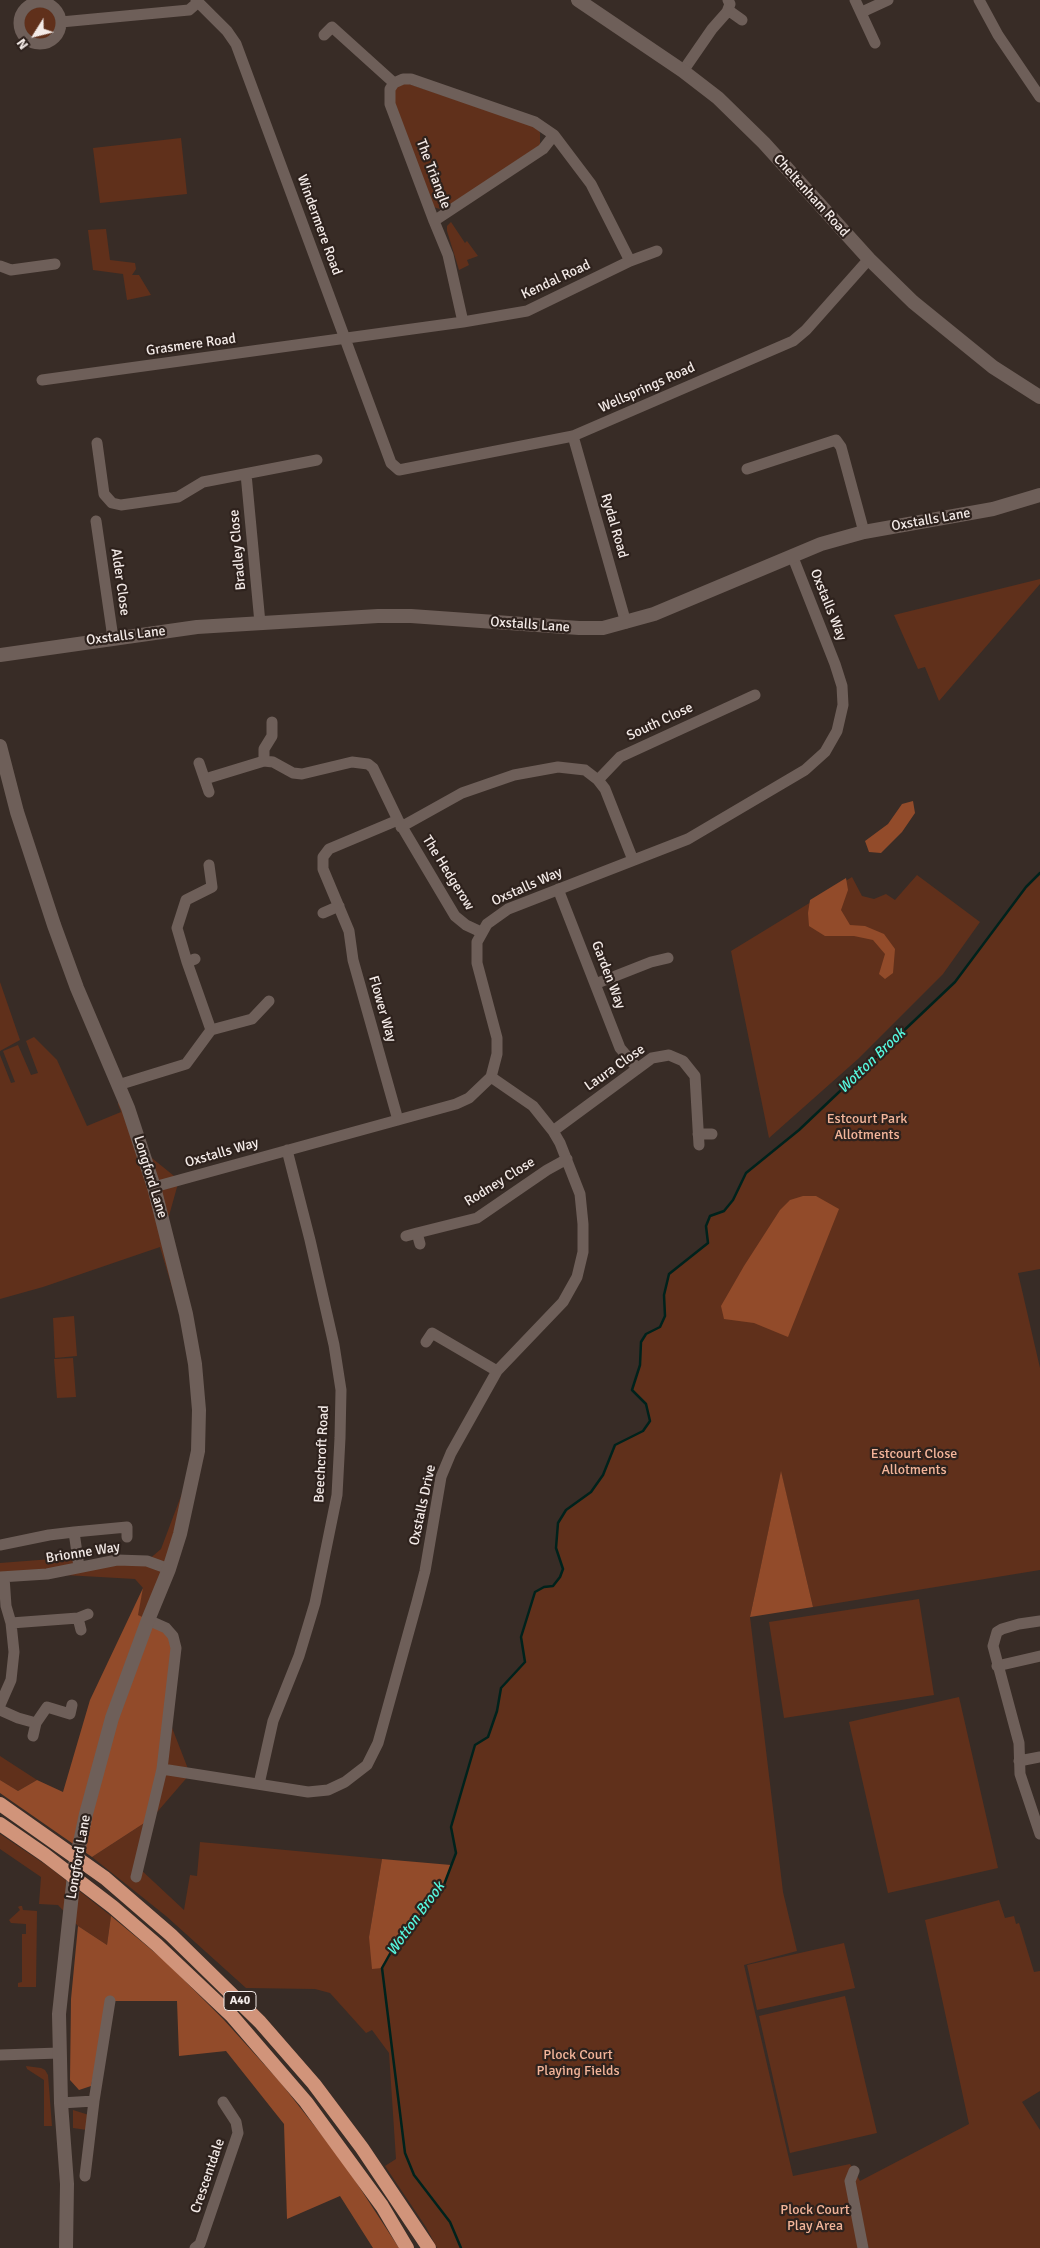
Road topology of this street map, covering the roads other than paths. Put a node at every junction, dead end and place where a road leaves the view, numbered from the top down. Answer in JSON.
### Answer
{"nodes":[{"id":1,"x":578,"y":0,"type":"edge"},
{"id":2,"x":855,"y":0,"type":"edge"},
{"id":3,"x":888,"y":0,"type":"edge"},
{"id":4,"x":979,"y":0,"type":"edge"},
{"id":5,"x":197,"y":1,"type":"edge"},
{"id":6,"x":728,"y":5,"type":"edge"},
{"id":7,"x":862,"y":12,"type":"junction"},
{"id":8,"x":742,"y":20,"type":"dead end"},
{"id":9,"x":61,"y":22,"type":"dead end"},
{"id":10,"x":332,"y":27,"type":"dead end"},
{"id":11,"x":875,"y":43,"type":"dead end"},
{"id":12,"x":683,"y":71,"type":"junction"},
{"id":13,"x":394,"y":83,"type":"junction"},
{"id":14,"x":1040,"y":97,"type":"edge"},
{"id":15,"x":554,"y":135,"type":"junction"},
{"id":16,"x":434,"y":221,"type":"junction"},
{"id":17,"x":657,"y":251,"type":"dead end"},
{"id":18,"x":869,"y":260,"type":"junction"},
{"id":19,"x":630,"y":261,"type":"junction"},
{"id":20,"x":49,"y":262,"type":"dead end"},
{"id":21,"x":0,"y":266,"type":"edge"},
{"id":22,"x":463,"y":322,"type":"junction"},
{"id":23,"x":344,"y":339,"type":"junction"},
{"id":24,"x":42,"y":381,"type":"dead end"},
{"id":25,"x":1040,"y":397,"type":"edge"},
{"id":26,"x":836,"y":428,"type":"dead end"},
{"id":27,"x":573,"y":436,"type":"junction"},
{"id":28,"x":836,"y":440,"type":"junction"},
{"id":29,"x":101,"y":448,"type":"dead end"},
{"id":30,"x":311,"y":466,"type":"dead end"},
{"id":31,"x":746,"y":469,"type":"dead end"},
{"id":32,"x":399,"y":470,"type":"joint"},
{"id":33,"x":246,"y":474,"type":"junction"},
{"id":34,"x":1040,"y":495,"type":"edge"},
{"id":35,"x":101,"y":527,"type":"dead end"},
{"id":36,"x":864,"y":532,"type":"junction"},
{"id":37,"x":792,"y":555,"type":"junction"},
{"id":38,"x":260,"y":623,"type":"junction"},
{"id":39,"x":626,"y":623,"type":"junction"},
{"id":40,"x":113,"y":638,"type":"junction"},
{"id":41,"x":0,"y":654,"type":"edge"},
{"id":42,"x":755,"y":695,"type":"dead end"},
{"id":43,"x":272,"y":720,"type":"dead end"},
{"id":44,"x":0,"y":746,"type":"edge"},
{"id":45,"x":264,"y":761,"type":"junction"},
{"id":46,"x":199,"y":763,"type":"dead end"},
{"id":47,"x":205,"y":779,"type":"junction"},
{"id":48,"x":598,"y":780,"type":"junction"},
{"id":49,"x":209,"y":792,"type":"dead end"},
{"id":50,"x":400,"y":824,"type":"junction"},
{"id":51,"x":632,"y":860,"type":"junction"},
{"id":52,"x":209,"y":865,"type":"dead end"},
{"id":53,"x":558,"y":889,"type":"junction"},
{"id":54,"x":339,"y":906,"type":"junction"},
{"id":55,"x":323,"y":913,"type":"dead end"},
{"id":56,"x":481,"y":932,"type":"junction"},
{"id":57,"x":668,"y":958,"type":"dead end"},
{"id":58,"x":595,"y":984,"type":"junction"},
{"id":59,"x":268,"y":1001,"type":"dead end"},
{"id":60,"x":211,"y":1030,"type":"junction"},
{"id":61,"x":637,"y":1068,"type":"junction"},
{"id":62,"x":491,"y":1077,"type":"junction"},
{"id":63,"x":118,"y":1085,"type":"junction"},
{"id":64,"x":398,"y":1120,"type":"junction"},
{"id":65,"x":553,"y":1131,"type":"junction"},
{"id":66,"x":712,"y":1134,"type":"dead end"},
{"id":67,"x":287,"y":1150,"type":"junction"},
{"id":68,"x":567,"y":1159,"type":"junction"},
{"id":69,"x":154,"y":1187,"type":"junction"},
{"id":70,"x":414,"y":1238,"type":"dead end"},
{"id":71,"x":426,"y":1342,"type":"dead end"},
{"id":72,"x":497,"y":1371,"type":"junction"},
{"id":73,"x":127,"y":1527,"type":"dead end"},
{"id":74,"x":74,"y":1532,"type":"junction"},
{"id":75,"x":0,"y":1545,"type":"edge"},
{"id":76,"x":79,"y":1567,"type":"junction"},
{"id":77,"x":169,"y":1569,"type":"junction"},
{"id":78,"x":2,"y":1577,"type":"edge"},
{"id":79,"x":148,"y":1620,"type":"junction"},
{"id":80,"x":1040,"y":1621,"type":"edge"},
{"id":81,"x":11,"y":1623,"type":"junction"},
{"id":82,"x":81,"y":1630,"type":"dead end"},
{"id":83,"x":1040,"y":1656,"type":"edge"},
{"id":84,"x":997,"y":1666,"type":"junction"},
{"id":85,"x":0,"y":1705,"type":"edge"},
{"id":86,"x":0,"y":1710,"type":"edge"},
{"id":87,"x":70,"y":1714,"type":"dead end"},
{"id":88,"x":36,"y":1723,"type":"junction"},
{"id":89,"x":34,"y":1736,"type":"dead end"},
{"id":90,"x":1040,"y":1757,"type":"edge"},
{"id":91,"x":1019,"y":1761,"type":"junction"},
{"id":92,"x":162,"y":1769,"type":"junction"},
{"id":93,"x":259,"y":1784,"type":"junction"},
{"id":94,"x":0,"y":1804,"type":"edge"},
{"id":95,"x":0,"y":1824,"type":"edge"},
{"id":96,"x":1040,"y":1834,"type":"edge"},
{"id":97,"x":136,"y":1877,"type":"dead end"},
{"id":98,"x":110,"y":2001,"type":"dead end"},
{"id":99,"x":59,"y":2053,"type":"junction"},
{"id":100,"x":0,"y":2055,"type":"edge"},
{"id":101,"x":94,"y":2101,"type":"junction"},
{"id":102,"x":223,"y":2102,"type":"dead end"},
{"id":103,"x":61,"y":2103,"type":"junction"},
{"id":104,"x":854,"y":2171,"type":"dead end"},
{"id":105,"x":85,"y":2176,"type":"dead end"},
{"id":106,"x":66,"y":2248,"type":"edge"},
{"id":107,"x":195,"y":2248,"type":"edge"},
{"id":108,"x":407,"y":2248,"type":"edge"},
{"id":109,"x":429,"y":2248,"type":"edge"},
{"id":110,"x":862,"y":2248,"type":"edge"}],
"edges":[{"from":1,"to":12,"type":"street","name":"Cheltenham Road"},
{"from":2,"to":7,"type":"street"},
{"from":3,"to":7,"type":"street"},
{"from":4,"to":14,"type":"street"},
{"from":5,"to":9,"type":"street"},
{"from":5,"to":23,"type":"street","name":"Windermere Road"},
{"from":6,"to":8,"type":"street"},
{"from":6,"to":12,"type":"street"},
{"from":7,"to":11,"type":"street"},
{"from":10,"to":13,"type":"street"},
{"from":12,"to":18,"type":"street","name":"Cheltenham Road"},
{"from":13,"to":15,"type":"street"},
{"from":13,"to":16,"type":"street","name":"The Triangle"},
{"from":15,"to":16,"type":"street","name":"The Triangle"},
{"from":15,"to":19,"type":"street"},
{"from":16,"to":22,"type":"street"},
{"from":17,"to":19,"type":"street","name":"Kendal Road"},
{"from":18,"to":25,"type":"street","name":"Cheltenham Road"},
{"from":18,"to":27,"type":"street","name":"Wellsprings Road"},
{"from":19,"to":22,"type":"street","name":"Kendal Road"},
{"from":20,"to":21,"type":"street"},
{"from":22,"to":23,"type":"street","name":"Kendal Road"},
{"from":23,"to":24,"type":"street","name":"Grasmere Road"},
{"from":23,"to":32,"type":"street","name":"Windermere Road"},
{"from":26,"to":28,"type":"street"},
{"from":27,"to":32,"type":"street","name":"Wellsprings Road"},
{"from":27,"to":39,"type":"street","name":"Rydal Road"},
{"from":28,"to":31,"type":"street"},
{"from":28,"to":36,"type":"street"},
{"from":29,"to":33,"type":"street"},
{"from":30,"to":33,"type":"street"},
{"from":33,"to":38,"type":"street","name":"Bradley Close"},
{"from":34,"to":36,"type":"street","name":"Oxstalls Lane"},
{"from":35,"to":40,"type":"street","name":"Alder Close"},
{"from":36,"to":37,"type":"street","name":"Oxstalls Lane"},
{"from":37,"to":39,"type":"street","name":"Oxstalls Lane"},
{"from":37,"to":51,"type":"street","name":"Oxstalls Way"},
{"from":38,"to":39,"type":"street","name":"Oxstalls Lane"},
{"from":38,"to":40,"type":"street","name":"Oxstalls Lane"},
{"from":40,"to":41,"type":"street","name":"Oxstalls Lane"},
{"from":42,"to":48,"type":"street","name":"South Close"},
{"from":43,"to":45,"type":"street"},
{"from":44,"to":63,"type":"street","name":"Longford Lane"},
{"from":45,"to":47,"type":"street"},
{"from":45,"to":50,"type":"street","name":"The Hedgerow"},
{"from":46,"to":47,"type":"street"},
{"from":47,"to":49,"type":"street"},
{"from":48,"to":50,"type":"street"},
{"from":48,"to":51,"type":"street"},
{"from":50,"to":54,"type":"street","name":"Flower Way"},
{"from":50,"to":56,"type":"street","name":"The Hedgerow"},
{"from":51,"to":53,"type":"street","name":"Oxstalls Way"},
{"from":52,"to":60,"type":"street"},
{"from":53,"to":56,"type":"street","name":"Oxstalls Way"},
{"from":53,"to":58,"type":"street","name":"Garden Way"},
{"from":54,"to":55,"type":"street"},
{"from":54,"to":64,"type":"street","name":"Flower Way"},
{"from":56,"to":62,"type":"street"},
{"from":57,"to":58,"type":"street"},
{"from":58,"to":61,"type":"street","name":"Garden Way"},
{"from":59,"to":60,"type":"street"},
{"from":60,"to":63,"type":"street"},
{"from":61,"to":65,"type":"street","name":"Laura Close"},
{"from":61,"to":66,"type":"street","name":"Laura Close"},
{"from":62,"to":64,"type":"street","name":"Oxstalls Way"},
{"from":62,"to":65,"type":"street","name":"Oxstalls Drive"},
{"from":63,"to":69,"type":"street","name":"Longford Lane"},
{"from":64,"to":67,"type":"street","name":"Oxstalls Way"},
{"from":65,"to":68,"type":"street","name":"Oxstalls Drive"},
{"from":67,"to":69,"type":"street","name":"Oxstalls Way"},
{"from":67,"to":93,"type":"street","name":"Beechcroft Road"},
{"from":68,"to":70,"type":"street","name":"Rodney Close"},
{"from":68,"to":72,"type":"street","name":"Oxstalls Drive"},
{"from":69,"to":77,"type":"street","name":"Longford Lane"},
{"from":71,"to":72,"type":"street"},
{"from":72,"to":93,"type":"street","name":"Oxstalls Drive"},
{"from":73,"to":74,"type":"street"},
{"from":74,"to":75,"type":"street"},
{"from":74,"to":76,"type":"street"},
{"from":76,"to":77,"type":"street","name":"Brionne Way"},
{"from":76,"to":78,"type":"street","name":"Brionne Way"},
{"from":77,"to":79,"type":"street","name":"Longford Lane"},
{"from":78,"to":81,"type":"street"},
{"from":79,"to":92,"type":"street"},
{"from":79,"to":99,"type":"street","name":"Longford Lane"},
{"from":80,"to":84,"type":"street"},
{"from":81,"to":82,"type":"street"},
{"from":81,"to":85,"type":"street"},
{"from":83,"to":84,"type":"street"},
{"from":84,"to":91,"type":"street"},
{"from":86,"to":88,"type":"street"},
{"from":87,"to":88,"type":"street"},
{"from":88,"to":89,"type":"street"},
{"from":90,"to":91,"type":"street"},
{"from":91,"to":96,"type":"street"},
{"from":92,"to":93,"type":"street","name":"Oxstalls Drive"},
{"from":92,"to":97,"type":"street"},
{"from":94,"to":109,"type":"highway","number":"A40"},
{"from":95,"to":108,"type":"highway","number":"A40"},
{"from":98,"to":101,"type":"street"},
{"from":99,"to":100,"type":"street"},
{"from":99,"to":103,"type":"street","name":"Longford Lane"},
{"from":101,"to":103,"type":"street"},
{"from":101,"to":105,"type":"street"},
{"from":102,"to":107,"type":"street","name":"Crescentdale"},
{"from":103,"to":106,"type":"street","name":"Longford Lane"},
{"from":104,"to":110,"type":"street"}]}
